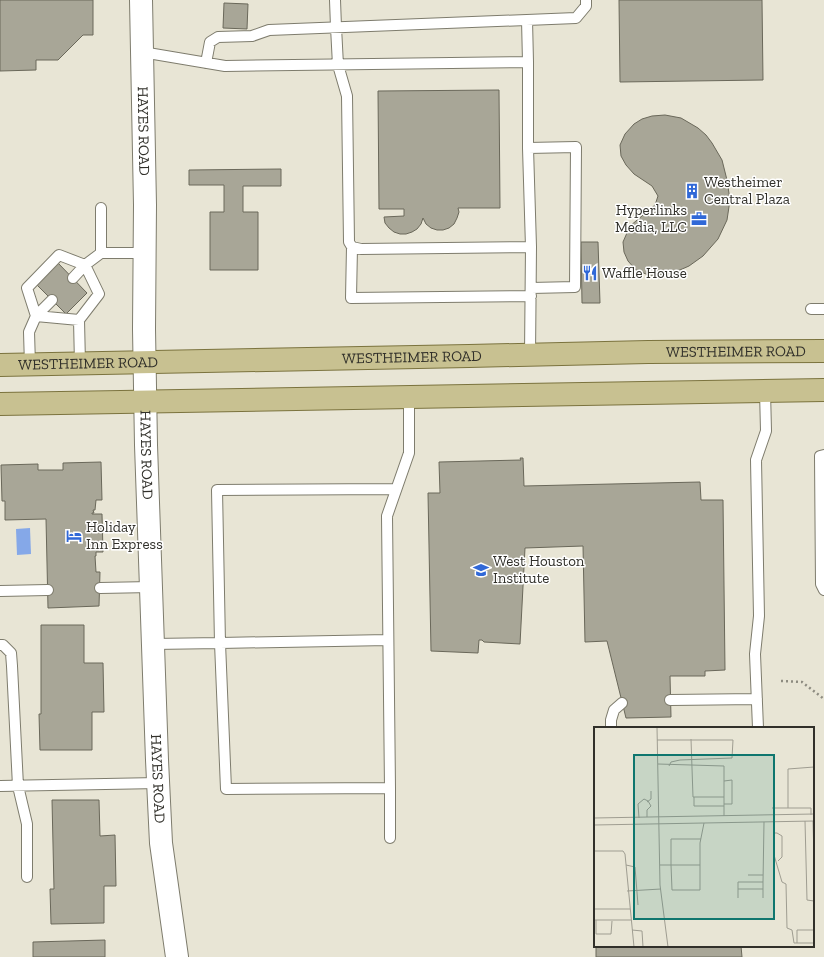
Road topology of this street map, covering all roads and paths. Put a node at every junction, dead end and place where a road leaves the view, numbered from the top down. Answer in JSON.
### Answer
{"nodes":[{"id":1,"x":141,"y":0,"type":"edge"},
{"id":2,"x":335,"y":0,"type":"edge"},
{"id":3,"x":586,"y":0,"type":"edge"},
{"id":4,"x":527,"y":20,"type":"junction"},
{"id":5,"x":336,"y":27,"type":"junction"},
{"id":6,"x":142,"y":52,"type":"junction"},
{"id":7,"x":528,"y":62,"type":"junction"},
{"id":8,"x":206,"y":63,"type":"junction"},
{"id":9,"x":338,"y":65,"type":"junction"},
{"id":10,"x":528,"y":148,"type":"junction"},
{"id":11,"x":101,"y":208,"type":"dead end"},
{"id":12,"x":352,"y":247,"type":"junction"},
{"id":13,"x":531,"y":247,"type":"junction"},
{"id":14,"x":101,"y":253,"type":"junction"},
{"id":15,"x":145,"y":253,"type":"junction"},
{"id":16,"x":85,"y":265,"type":"junction"},
{"id":17,"x":73,"y":278,"type":"dead end"},
{"id":18,"x":531,"y":292,"type":"junction"},
{"id":19,"x":52,"y":300,"type":"dead end"},
{"id":20,"x":811,"y":309,"type":"dead end"},
{"id":21,"x":824,"y":309,"type":"edge"},
{"id":22,"x":36,"y":316,"type":"junction"},
{"id":23,"x":79,"y":320,"type":"junction"},
{"id":24,"x":824,"y":351,"type":"edge"},
{"id":25,"x":530,"y":355,"type":"junction"},
{"id":26,"x":144,"y":362,"type":"junction"},
{"id":27,"x":80,"y":364,"type":"junction"},
{"id":28,"x":0,"y":365,"type":"edge"},
{"id":29,"x":30,"y":365,"type":"junction"},
{"id":30,"x":824,"y":390,"type":"edge"},
{"id":31,"x":765,"y":391,"type":"junction"},
{"id":32,"x":409,"y":397,"type":"junction"},
{"id":33,"x":145,"y":401,"type":"junction"},
{"id":34,"x":0,"y":404,"type":"edge"},
{"id":35,"x":824,"y":455,"type":"edge"},
{"id":36,"x":396,"y":489,"type":"junction"},
{"id":37,"x":151,"y":587,"type":"junction"},
{"id":38,"x":100,"y":588,"type":"dead end"},
{"id":39,"x":48,"y":590,"type":"dead end"},
{"id":40,"x":824,"y":590,"type":"edge"},
{"id":41,"x":0,"y":591,"type":"edge"},
{"id":42,"x":388,"y":640,"type":"junction"},
{"id":43,"x":220,"y":643,"type":"junction"},
{"id":44,"x":153,"y":644,"type":"junction"},
{"id":45,"x":0,"y":645,"type":"edge"},
{"id":46,"x":781,"y":681,"type":"dead end"},
{"id":47,"x":757,"y":699,"type":"junction"},
{"id":48,"x":670,"y":700,"type":"dead end"},
{"id":49,"x":824,"y":700,"type":"edge"},
{"id":50,"x":622,"y":703,"type":"dead end"},
{"id":51,"x":611,"y":727,"type":"edge"},
{"id":52,"x":758,"y":727,"type":"edge"},
{"id":53,"x":158,"y":783,"type":"junction"},
{"id":54,"x":0,"y":786,"type":"edge"},
{"id":55,"x":18,"y":786,"type":"junction"},
{"id":56,"x":390,"y":788,"type":"junction"},
{"id":57,"x":390,"y":838,"type":"dead end"},
{"id":58,"x":27,"y":877,"type":"dead end"},
{"id":59,"x":177,"y":957,"type":"edge"}],
"edges":[{"from":1,"to":6,"type":"street","name":"HAYES ROAD"},
{"from":2,"to":5,"type":"lane"},
{"from":3,"to":4,"type":"lane"},
{"from":4,"to":5,"type":"lane"},
{"from":4,"to":7,"type":"lane"},
{"from":5,"to":8,"type":"lane"},
{"from":5,"to":9,"type":"lane"},
{"from":6,"to":8,"type":"lane"},
{"from":6,"to":15,"type":"street","name":"HAYES ROAD"},
{"from":7,"to":9,"type":"lane"},
{"from":7,"to":10,"type":"lane"},
{"from":8,"to":9,"type":"lane"},
{"from":9,"to":12,"type":"lane"},
{"from":10,"to":13,"type":"lane"},
{"from":10,"to":18,"type":"lane"},
{"from":11,"to":14,"type":"lane"},
{"from":12,"to":13,"type":"lane"},
{"from":12,"to":18,"type":"lane"},
{"from":13,"to":18,"type":"lane"},
{"from":14,"to":15,"type":"lane"},
{"from":14,"to":16,"type":"lane"},
{"from":15,"to":26,"type":"street","name":"HAYES ROAD"},
{"from":16,"to":17,"type":"lane"},
{"from":16,"to":22,"type":"lane"},
{"from":16,"to":23,"type":"lane"},
{"from":18,"to":25,"type":"lane"},
{"from":19,"to":22,"type":"lane"},
{"from":20,"to":21,"type":"lane"},
{"from":22,"to":23,"type":"lane"},
{"from":22,"to":29,"type":"lane"},
{"from":23,"to":27,"type":"lane"},
{"from":24,"to":25,"type":"main road","name":"WESTHEIMER ROAD"},
{"from":25,"to":26,"type":"main road","name":"WESTHEIMER ROAD"},
{"from":26,"to":27,"type":"main road","name":"WESTHEIMER ROAD"},
{"from":26,"to":33,"type":"street","name":"HAYES ROAD"},
{"from":27,"to":29,"type":"main road","name":"WESTHEIMER ROAD"},
{"from":28,"to":29,"type":"main road","name":"WESTHEIMER ROAD"},
{"from":30,"to":31,"type":"main road"},
{"from":31,"to":32,"type":"main road"},
{"from":31,"to":47,"type":"lane"},
{"from":32,"to":33,"type":"main road"},
{"from":32,"to":36,"type":"lane"},
{"from":33,"to":34,"type":"main road"},
{"from":33,"to":37,"type":"street","name":"HAYES ROAD"},
{"from":35,"to":40,"type":"lane"},
{"from":36,"to":42,"type":"lane"},
{"from":36,"to":43,"type":"lane"},
{"from":37,"to":38,"type":"lane"},
{"from":37,"to":44,"type":"street","name":"HAYES ROAD"},
{"from":39,"to":41,"type":"lane"},
{"from":42,"to":43,"type":"lane"},
{"from":42,"to":56,"type":"lane"},
{"from":43,"to":44,"type":"lane"},
{"from":43,"to":56,"type":"lane"},
{"from":44,"to":53,"type":"street","name":"HAYES ROAD"},
{"from":45,"to":55,"type":"lane"},
{"from":46,"to":49,"type":"path"},
{"from":47,"to":48,"type":"lane"},
{"from":47,"to":52,"type":"lane"},
{"from":50,"to":51,"type":"lane"},
{"from":53,"to":55,"type":"lane"},
{"from":53,"to":59,"type":"street","name":"HAYES ROAD"},
{"from":54,"to":55,"type":"lane"},
{"from":55,"to":58,"type":"lane"},
{"from":56,"to":57,"type":"lane"}]}
